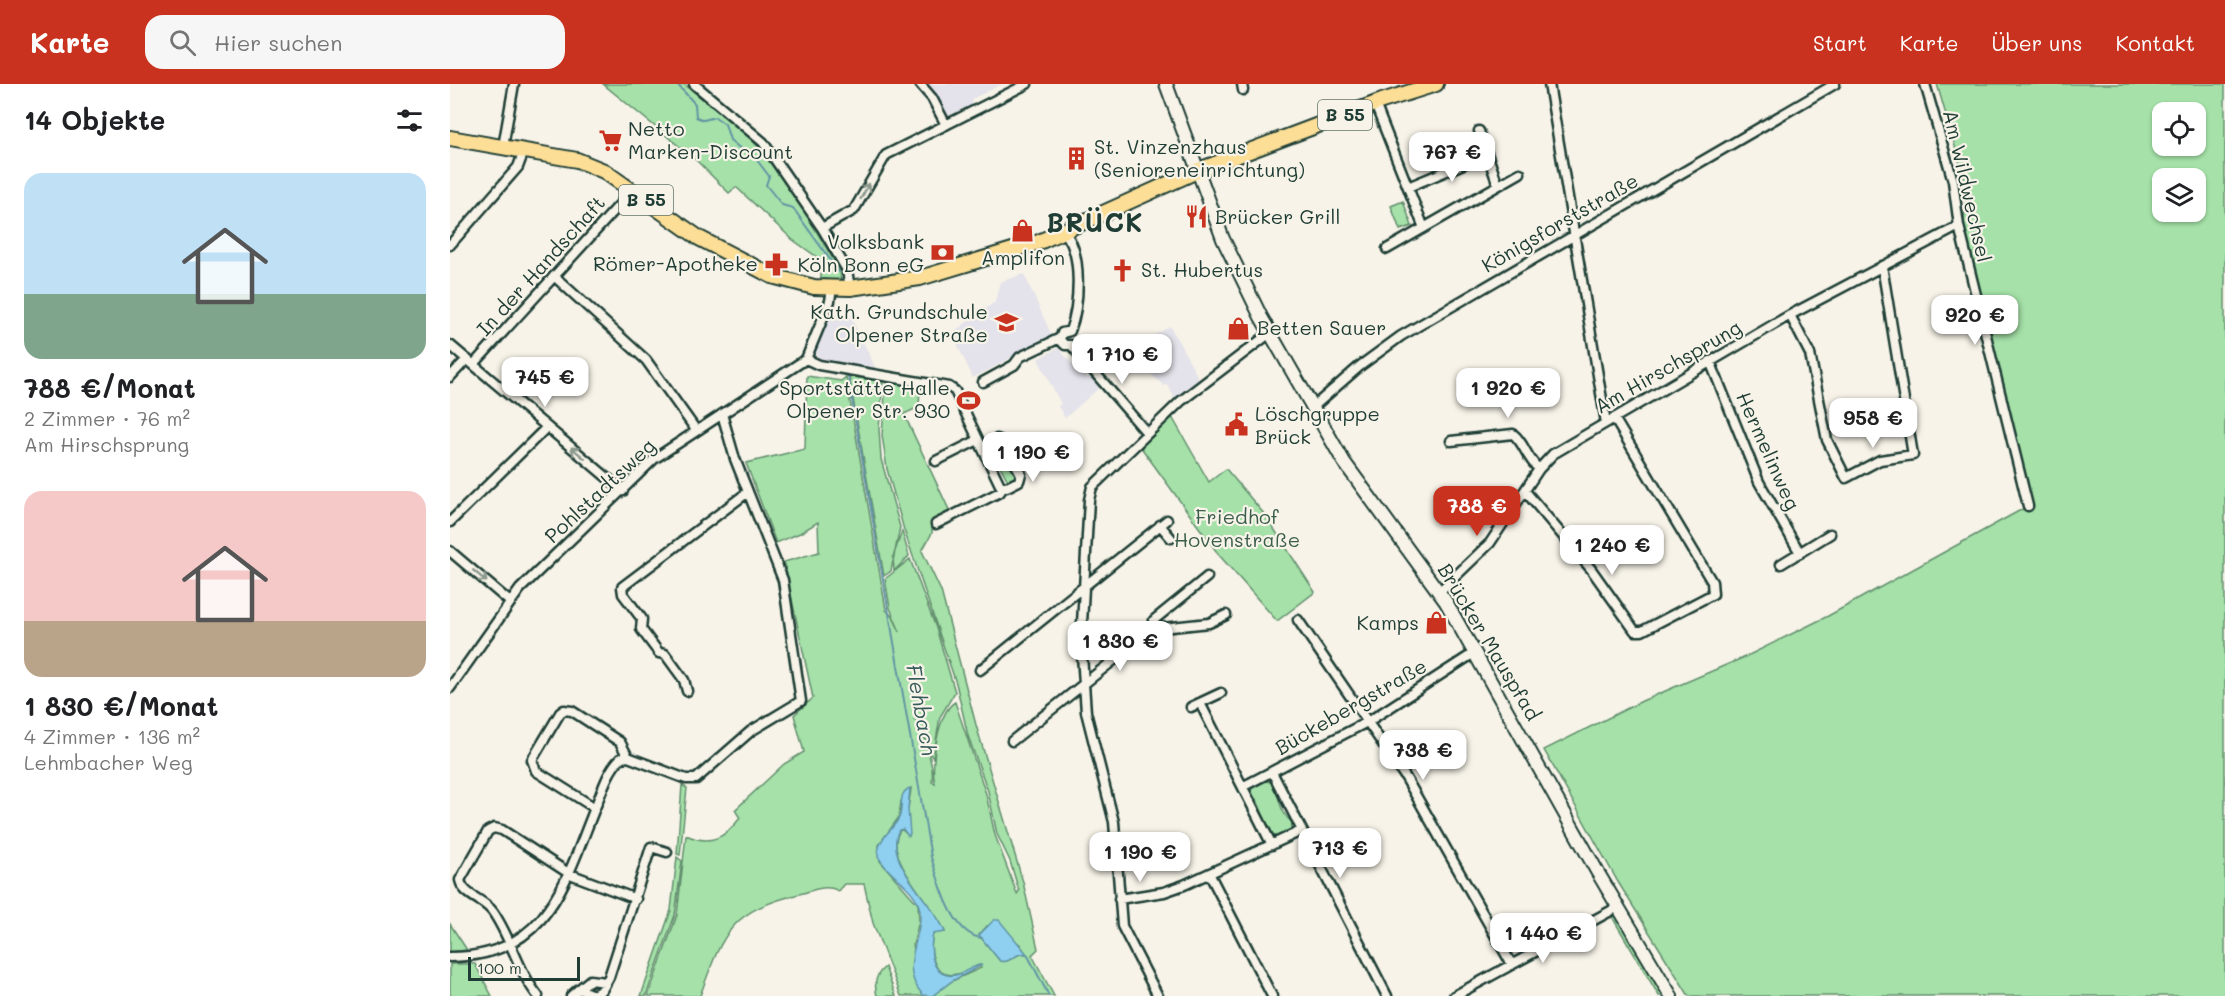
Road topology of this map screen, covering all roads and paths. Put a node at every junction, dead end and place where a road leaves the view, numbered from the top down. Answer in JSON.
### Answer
{"nodes":[{"id":1,"x":514,"y":84,"type":"edge"},
{"id":2,"x":694,"y":84,"type":"edge"},
{"id":3,"x":920,"y":84,"type":"edge"},
{"id":4,"x":1027,"y":84,"type":"edge"},
{"id":5,"x":1166,"y":84,"type":"edge"},
{"id":6,"x":1436,"y":84,"type":"edge"},
{"id":7,"x":1549,"y":84,"type":"edge"},
{"id":8,"x":1835,"y":84,"type":"edge"},
{"id":9,"x":1925,"y":84,"type":"edge"},
{"id":10,"x":1376,"y":104,"type":"junction"},
{"id":11,"x":946,"y":125,"type":"junction"},
{"id":12,"x":1479,"y":131,"type":"dead end"},
{"id":13,"x":450,"y":138,"type":"edge"},
{"id":14,"x":503,"y":147,"type":"junction"},
{"id":15,"x":524,"y":151,"type":"junction"},
{"id":16,"x":1487,"y":154,"type":"junction"},
{"id":17,"x":1199,"y":170,"type":"junction"},
{"id":18,"x":1520,"y":173,"type":"dead end"},
{"id":19,"x":1498,"y":185,"type":"junction"},
{"id":20,"x":1408,"y":187,"type":"junction"},
{"id":21,"x":633,"y":189,"type":"junction"},
{"id":22,"x":1959,"y":226,"type":"junction"},
{"id":23,"x":822,"y":228,"type":"junction"},
{"id":24,"x":1424,"y":228,"type":"junction"},
{"id":25,"x":1063,"y":231,"type":"junction"},
{"id":26,"x":1575,"y":235,"type":"junction"},
{"id":27,"x":450,"y":245,"type":"edge"},
{"id":28,"x":1387,"y":249,"type":"dead end"},
{"id":29,"x":1882,"y":266,"type":"junction"},
{"id":30,"x":554,"y":276,"type":"junction"},
{"id":31,"x":832,"y":288,"type":"junction"},
{"id":32,"x":850,"y":288,"type":"junction"},
{"id":33,"x":1790,"y":315,"type":"junction"},
{"id":34,"x":1070,"y":331,"type":"junction"},
{"id":35,"x":1270,"y":333,"type":"junction"},
{"id":36,"x":1060,"y":338,"type":"junction"},
{"id":37,"x":450,"y":345,"type":"edge"},
{"id":38,"x":1071,"y":345,"type":"junction"},
{"id":39,"x":806,"y":359,"type":"junction"},
{"id":40,"x":1710,"y":361,"type":"junction"},
{"id":41,"x":470,"y":362,"type":"junction"},
{"id":42,"x":450,"y":377,"type":"edge"},
{"id":43,"x":983,"y":382,"type":"dead end"},
{"id":44,"x":1313,"y":407,"type":"junction"},
{"id":45,"x":722,"y":414,"type":"junction"},
{"id":46,"x":1610,"y":420,"type":"junction"},
{"id":47,"x":547,"y":427,"type":"junction"},
{"id":48,"x":696,"y":430,"type":"junction"},
{"id":49,"x":1147,"y":433,"type":"junction"},
{"id":50,"x":1452,"y":441,"type":"dead end"},
{"id":51,"x":981,"y":444,"type":"junction"},
{"id":52,"x":936,"y":461,"type":"dead end"},
{"id":53,"x":1539,"y":469,"type":"junction"},
{"id":54,"x":1003,"y":487,"type":"junction"},
{"id":55,"x":623,"y":491,"type":"junction"},
{"id":56,"x":1525,"y":491,"type":"junction"},
{"id":57,"x":748,"y":492,"type":"junction"},
{"id":58,"x":2028,"y":506,"type":"dead end"},
{"id":59,"x":450,"y":522,"type":"edge"},
{"id":60,"x":936,"y":524,"type":"dead end"},
{"id":61,"x":1830,"y":534,"type":"dead end"},
{"id":62,"x":1171,"y":538,"type":"dead end"},
{"id":63,"x":450,"y":551,"type":"edge"},
{"id":64,"x":1800,"y":553,"type":"junction"},
{"id":65,"x":1781,"y":564,"type":"dead end"},
{"id":66,"x":1207,"y":577,"type":"dead end"},
{"id":67,"x":1083,"y":589,"type":"junction"},
{"id":68,"x":1439,"y":591,"type":"junction"},
{"id":69,"x":510,"y":602,"type":"junction"},
{"id":70,"x":1226,"y":615,"type":"dead end"},
{"id":71,"x":1298,"y":620,"type":"dead end"},
{"id":72,"x":1152,"y":629,"type":"junction"},
{"id":73,"x":1474,"y":653,"type":"junction"},
{"id":74,"x":980,"y":670,"type":"dead end"},
{"id":75,"x":1083,"y":684,"type":"junction"},
{"id":76,"x":450,"y":688,"type":"edge"},
{"id":77,"x":687,"y":691,"type":"dead end"},
{"id":78,"x":1221,"y":693,"type":"dead end"},
{"id":79,"x":1200,"y":703,"type":"junction"},
{"id":80,"x":1191,"y":707,"type":"dead end"},
{"id":81,"x":1369,"y":721,"type":"junction"},
{"id":82,"x":1012,"y":741,"type":"dead end"},
{"id":83,"x":628,"y":757,"type":"junction"},
{"id":84,"x":1272,"y":772,"type":"junction"},
{"id":85,"x":1244,"y":786,"type":"junction"},
{"id":86,"x":595,"y":808,"type":"junction"},
{"id":87,"x":1301,"y":831,"type":"junction"},
{"id":88,"x":1272,"y":845,"type":"junction"},
{"id":89,"x":667,"y":852,"type":"dead end"},
{"id":90,"x":570,"y":874,"type":"junction"},
{"id":91,"x":1210,"y":875,"type":"junction"},
{"id":92,"x":636,"y":899,"type":"junction"},
{"id":93,"x":1119,"y":899,"type":"junction"},
{"id":94,"x":1618,"y":907,"type":"junction"},
{"id":95,"x":509,"y":943,"type":"junction"},
{"id":96,"x":450,"y":957,"type":"edge"},
{"id":97,"x":1512,"y":965,"type":"junction"},
{"id":98,"x":606,"y":982,"type":"junction"},
{"id":99,"x":579,"y":989,"type":"junction"},
{"id":100,"x":538,"y":996,"type":"edge"},
{"id":101,"x":571,"y":996,"type":"edge"},
{"id":102,"x":1158,"y":996,"type":"edge"},
{"id":103,"x":1272,"y":996,"type":"edge"},
{"id":104,"x":1386,"y":996,"type":"edge"},
{"id":105,"x":1454,"y":996,"type":"edge"},
{"id":106,"x":1671,"y":996,"type":"edge"}],
"edges":[{"from":1,"to":14,"type":"street"},
{"from":2,"to":23,"type":"street"},
{"from":3,"to":11,"type":"street"},
{"from":4,"to":11,"type":"street"},
{"from":5,"to":17,"type":"main road","name":"Brücker Mauspfad"},
{"from":6,"to":10,"type":"main road","number":"B 55"},
{"from":7,"to":26,"type":"street"},
{"from":8,"to":26,"type":"street","name":"Königsforststraße"},
{"from":9,"to":22,"type":"street","name":"Am Wildwechsel"},
{"from":10,"to":17,"type":"main road","number":"B 55"},
{"from":10,"to":20,"type":"street"},
{"from":23,"to":11,"type":"street","one_way":true},
{"from":12,"to":16,"type":"street"},
{"from":13,"to":14,"type":"main road","number":"B 55"},
{"from":14,"to":15,"type":"main road","number":"B 55"},
{"from":15,"to":21,"type":"main road","number":"B 55"},
{"from":15,"to":27,"type":"street"},
{"from":16,"to":19,"type":"street"},
{"from":16,"to":20,"type":"street"},
{"from":17,"to":25,"type":"main road","number":"B 55"},
{"from":17,"to":35,"type":"main road","name":"Brücker Mauspfad"},
{"from":18,"to":19,"type":"street"},
{"from":19,"to":24,"type":"street"},
{"from":20,"to":24,"type":"street"},
{"from":21,"to":30,"type":"street","name":"In der Handschaft"},
{"from":21,"to":31,"type":"main road","number":"B 55"},
{"from":22,"to":29,"type":"street","name":"Am Hirschsprung"},
{"from":22,"to":58,"type":"street","name":"Am Wildwechsel"},
{"from":23,"to":32,"type":"street"},
{"from":24,"to":28,"type":"street"},
{"from":25,"to":32,"type":"main road","number":"B 55"},
{"from":25,"to":34,"type":"street"},
{"from":26,"to":44,"type":"street","name":"Königsforststraße"},
{"from":26,"to":46,"type":"street"},
{"from":29,"to":33,"type":"street","name":"Am Hirschsprung"},
{"from":29,"to":33,"type":"street"},
{"from":30,"to":41,"type":"street","name":"In der Handschaft"},
{"from":30,"to":48,"type":"street"},
{"from":31,"to":32,"type":"main road","number":"B 55"},
{"from":31,"to":39,"type":"street"},
{"from":33,"to":40,"type":"street","name":"Am Hirschsprung"},
{"from":34,"to":36,"type":"street"},
{"from":34,"to":38,"type":"street"},
{"from":35,"to":44,"type":"main road","name":"Brücker Mauspfad"},
{"from":35,"to":49,"type":"street"},
{"from":36,"to":38,"type":"street"},
{"from":36,"to":43,"type":"street"},
{"from":37,"to":41,"type":"street"},
{"from":38,"to":49,"type":"street"},
{"from":39,"to":45,"type":"street","name":"Pohlstadtsweg"},
{"from":39,"to":51,"type":"street"},
{"from":40,"to":46,"type":"street","name":"Am Hirschsprung"},
{"from":40,"to":64,"type":"street","name":"Hermelinweg"},
{"from":41,"to":42,"type":"street","name":"In der Handschaft"},
{"from":41,"to":47,"type":"street"},
{"from":44,"to":68,"type":"main road","name":"Brücker Mauspfad"},
{"from":45,"to":48,"type":"street","name":"Pohlstadtsweg"},
{"from":45,"to":57,"type":"street"},
{"from":46,"to":53,"type":"street","name":"Am Hirschsprung"},
{"from":46,"to":56,"type":"street"},
{"from":55,"to":47,"type":"street","one_way":true},
{"from":47,"to":59,"type":"street"},
{"from":48,"to":55,"type":"street","name":"Pohlstadtsweg"},
{"from":49,"to":67,"type":"street"},
{"from":50,"to":53,"type":"street"},
{"from":51,"to":52,"type":"street"},
{"from":51,"to":54,"type":"street"},
{"from":51,"to":54,"type":"street"},
{"from":53,"to":56,"type":"street","name":"Am Hirschsprung"},
{"from":54,"to":60,"type":"street"},
{"from":55,"to":69,"type":"street","name":"Pohlstadtsweg"},
{"from":56,"to":68,"type":"street","name":"Am Hirschsprung"},
{"from":57,"to":77,"type":"street"},
{"from":57,"to":83,"type":"street"},
{"from":61,"to":64,"type":"street"},
{"from":62,"to":67,"type":"street"},
{"from":63,"to":69,"type":"street","one_way":true},
{"from":64,"to":65,"type":"street"},
{"from":66,"to":72,"type":"street"},
{"from":67,"to":74,"type":"street"},
{"from":67,"to":75,"type":"street"},
{"from":68,"to":73,"type":"main road","name":"Brücker Mauspfad"},
{"from":69,"to":76,"type":"street","name":"Pohlstadtsweg"},
{"from":70,"to":72,"type":"street"},
{"from":71,"to":81,"type":"street"},
{"from":72,"to":75,"type":"street"},
{"from":73,"to":81,"type":"street","name":"Bückebergstraße"},
{"from":73,"to":94,"type":"main road","name":"Brücker Mauspfad"},
{"from":75,"to":82,"type":"street"},
{"from":75,"to":93,"type":"street"},
{"from":78,"to":79,"type":"street"},
{"from":79,"to":80,"type":"street"},
{"from":79,"to":85,"type":"street"},
{"from":81,"to":84,"type":"street","name":"Bückebergstraße"},
{"from":81,"to":97,"type":"street"},
{"from":83,"to":86,"type":"street"},
{"from":83,"to":86,"type":"street"},
{"from":84,"to":85,"type":"street","name":"Bückebergstraße"},
{"from":84,"to":87,"type":"street"},
{"from":85,"to":88,"type":"street"},
{"from":86,"to":90,"type":"street"},
{"from":87,"to":88,"type":"street"},
{"from":87,"to":104,"type":"street"},
{"from":88,"to":91,"type":"street"},
{"from":89,"to":92,"type":"street"},
{"from":90,"to":92,"type":"street"},
{"from":90,"to":95,"type":"street"},
{"from":90,"to":95,"type":"street"},
{"from":91,"to":93,"type":"street"},
{"from":91,"to":103,"type":"street"},
{"from":92,"to":98,"type":"street"},
{"from":93,"to":102,"type":"street"},
{"from":94,"to":97,"type":"street"},
{"from":94,"to":106,"type":"main road","name":"Brücker Mauspfad"},
{"from":95,"to":96,"type":"street"},
{"from":95,"to":100,"type":"street"},
{"from":97,"to":105,"type":"street"},
{"from":98,"to":99,"type":"street"},
{"from":98,"to":99,"type":"street"},
{"from":99,"to":101,"type":"street"}]}
